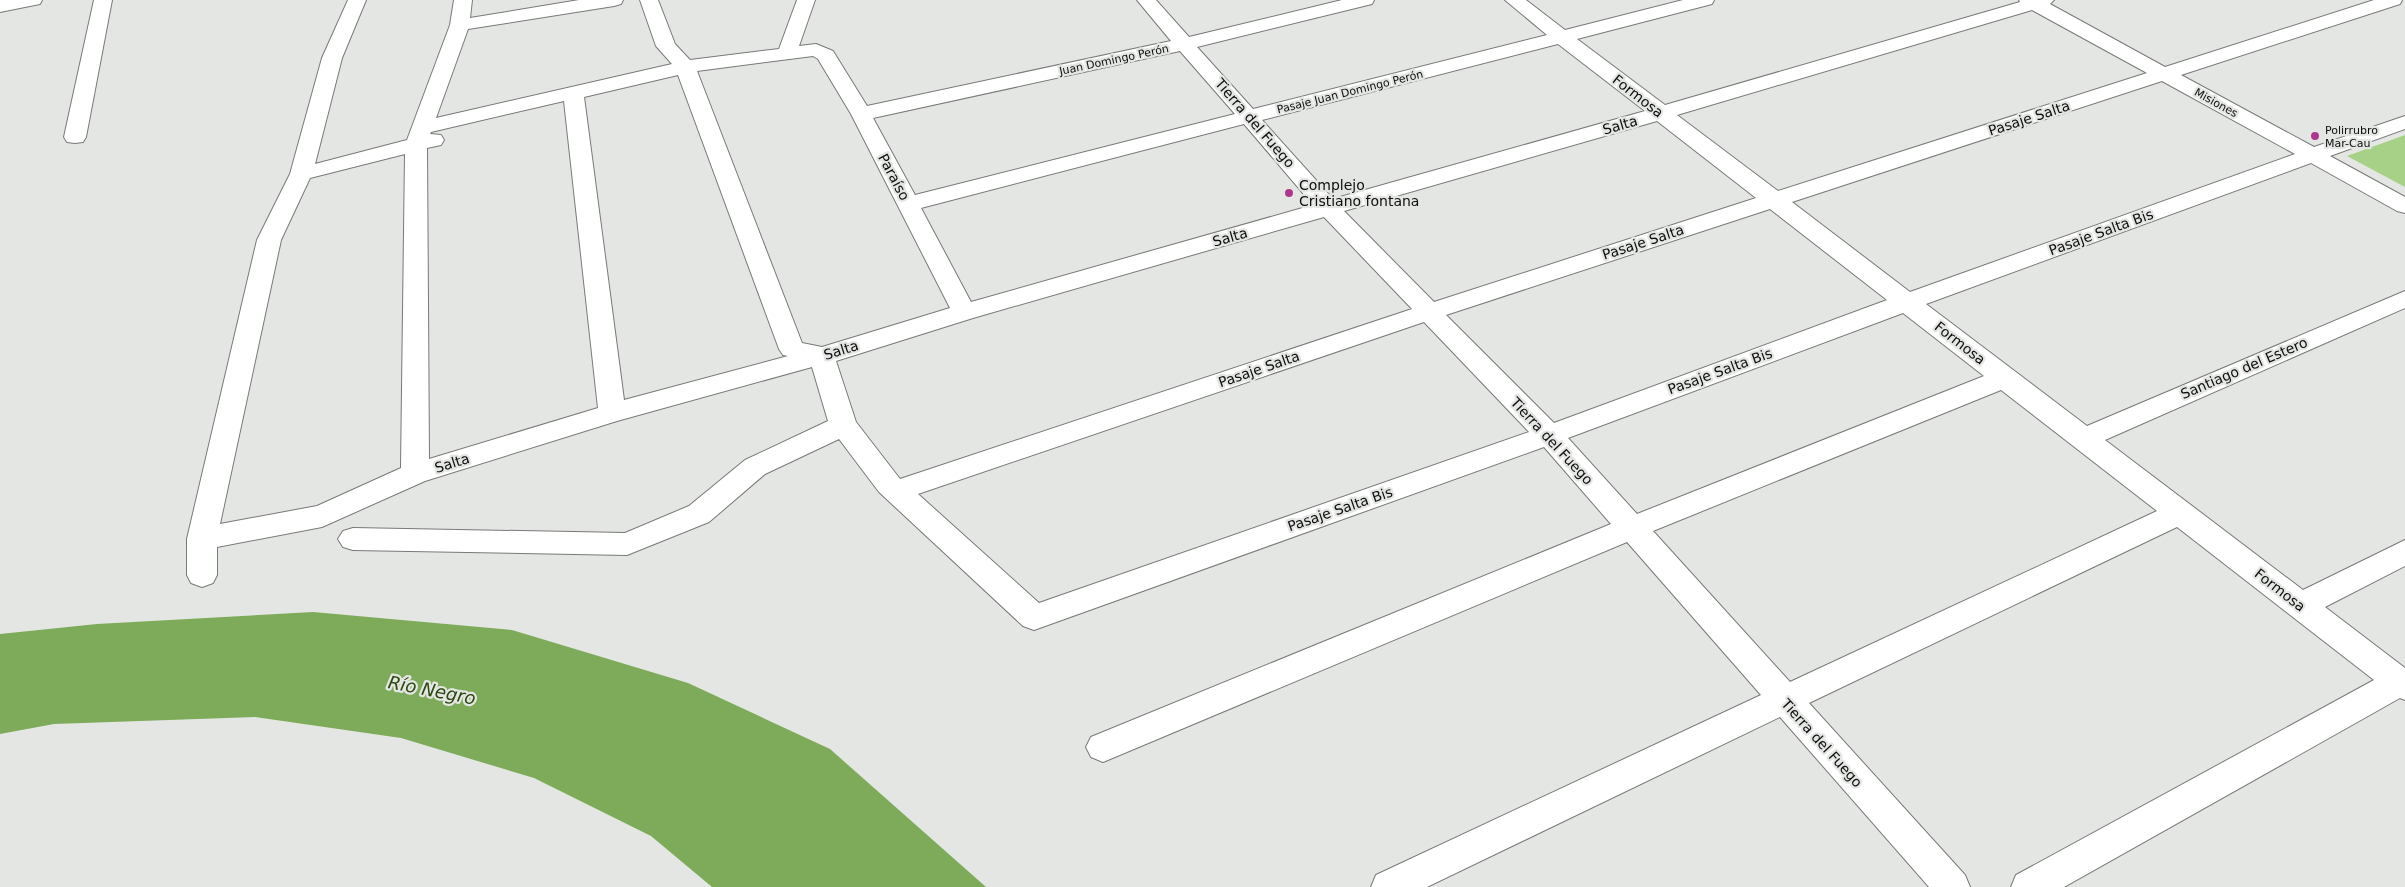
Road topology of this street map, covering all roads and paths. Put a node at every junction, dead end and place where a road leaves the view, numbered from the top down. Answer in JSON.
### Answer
{"nodes":[{"id":1,"x":33,"y":0,"type":"edge"},
{"id":2,"x":103,"y":0,"type":"edge"},
{"id":3,"x":357,"y":0,"type":"edge"},
{"id":4,"x":463,"y":0,"type":"edge"},
{"id":5,"x":614,"y":0,"type":"edge"},
{"id":6,"x":649,"y":0,"type":"edge"},
{"id":7,"x":806,"y":0,"type":"edge"},
{"id":8,"x":1146,"y":0,"type":"edge"},
{"id":9,"x":1365,"y":0,"type":"edge"},
{"id":10,"x":1514,"y":0,"type":"edge"},
{"id":11,"x":1705,"y":0,"type":"edge"},
{"id":12,"x":2393,"y":0,"type":"edge"},
{"id":13,"x":2036,"y":1,"type":"edge"},
{"id":14,"x":0,"y":6,"type":"edge"},
{"id":15,"x":460,"y":25,"type":"junction"},
{"id":16,"x":1563,"y":38,"type":"junction"},
{"id":17,"x":1184,"y":44,"type":"junction"},
{"id":18,"x":786,"y":53,"type":"junction"},
{"id":19,"x":2164,"y":74,"type":"junction"},
{"id":20,"x":688,"y":75,"type":"junction"},
{"id":21,"x":574,"y":101,"type":"junction"},
{"id":22,"x":1661,"y":113,"type":"junction"},
{"id":23,"x":861,"y":114,"type":"junction"},
{"id":24,"x":1250,"y":117,"type":"junction"},
{"id":25,"x":2405,"y":122,"type":"edge"},
{"id":26,"x":419,"y":136,"type":"junction"},
{"id":27,"x":75,"y":137,"type":"dead end"},
{"id":28,"x":2313,"y":156,"type":"junction"},
{"id":29,"x":301,"y":174,"type":"junction"},
{"id":30,"x":1774,"y":200,"type":"junction"},
{"id":31,"x":908,"y":204,"type":"junction"},
{"id":32,"x":2405,"y":206,"type":"edge"},
{"id":33,"x":1329,"y":209,"type":"junction"},
{"id":34,"x":2405,"y":299,"type":"edge"},
{"id":35,"x":1906,"y":302,"type":"junction"},
{"id":36,"x":964,"y":312,"type":"junction"},
{"id":37,"x":1428,"y":312,"type":"junction"},
{"id":38,"x":822,"y":356,"type":"junction"},
{"id":39,"x":2006,"y":378,"type":"junction"},
{"id":40,"x":612,"y":413,"type":"junction"},
{"id":41,"x":843,"y":425,"type":"junction"},
{"id":42,"x":1549,"y":435,"type":"junction"},
{"id":43,"x":2084,"y":438,"type":"junction"},
{"id":44,"x":415,"y":474,"type":"junction"},
{"id":45,"x":896,"y":491,"type":"junction"},
{"id":46,"x":2181,"y":512,"type":"junction"},
{"id":47,"x":1631,"y":528,"type":"junction"},
{"id":48,"x":202,"y":539,"type":"junction"},
{"id":49,"x":353,"y":539,"type":"dead end"},
{"id":50,"x":2405,"y":552,"type":"edge"},
{"id":51,"x":202,"y":575,"type":"dead end"},
{"id":52,"x":2300,"y":606,"type":"junction"},
{"id":53,"x":2402,"y":684,"type":"edge"},
{"id":54,"x":1784,"y":700,"type":"junction"},
{"id":55,"x":1103,"y":747,"type":"dead end"},
{"id":56,"x":1389,"y":887,"type":"edge"},
{"id":57,"x":1952,"y":887,"type":"edge"},
{"id":58,"x":2029,"y":887,"type":"edge"}],
"edges":[{"from":1,"to":14,"type":"street"},
{"from":2,"to":27,"type":"street"},
{"from":3,"to":29,"type":"street"},
{"from":4,"to":15,"type":"street"},
{"from":5,"to":15,"type":"street"},
{"from":6,"to":20,"type":"street"},
{"from":7,"to":18,"type":"street"},
{"from":8,"to":17,"type":"street","name":"Tierra del Fuego"},
{"from":9,"to":17,"type":"street","name":"Juan Domingo Perón"},
{"from":10,"to":16,"type":"street","name":"Formosa"},
{"from":11,"to":16,"type":"street","name":"Pasaje Juan Domingo Perón"},
{"from":12,"to":19,"type":"street","name":"Pasaje Salta"},
{"from":13,"to":19,"type":"street","name":"Misiones"},
{"from":13,"to":22,"type":"street","name":"Salta"},
{"from":15,"to":26,"type":"street"},
{"from":16,"to":22,"type":"street","name":"Formosa"},
{"from":16,"to":24,"type":"street","name":"Pasaje Juan Domingo Perón"},
{"from":17,"to":23,"type":"street","name":"Juan Domingo Perón"},
{"from":17,"to":24,"type":"street","name":"Tierra del Fuego"},
{"from":18,"to":20,"type":"street"},
{"from":18,"to":23,"type":"street","name":"Paraíso"},
{"from":19,"to":28,"type":"street","name":"Misiones"},
{"from":19,"to":30,"type":"street","name":"Pasaje Salta"},
{"from":20,"to":21,"type":"street"},
{"from":20,"to":38,"type":"street"},
{"from":21,"to":26,"type":"street"},
{"from":21,"to":40,"type":"street"},
{"from":22,"to":30,"type":"street","name":"Formosa"},
{"from":22,"to":33,"type":"street","name":"Salta"},
{"from":23,"to":31,"type":"street","name":"Paraíso"},
{"from":24,"to":31,"type":"street","name":"Pasaje Juan Domingo Perón"},
{"from":24,"to":33,"type":"street","name":"Tierra del Fuego"},
{"from":25,"to":28,"type":"street","name":"Pasaje Salta Bis"},
{"from":26,"to":29,"type":"street"},
{"from":26,"to":44,"type":"street"},
{"from":28,"to":32,"type":"street","name":"Misiones"},
{"from":28,"to":35,"type":"street","name":"Pasaje Salta Bis"},
{"from":29,"to":48,"type":"street"},
{"from":30,"to":35,"type":"street","name":"Formosa"},
{"from":30,"to":37,"type":"street","name":"Pasaje Salta"},
{"from":31,"to":36,"type":"street","name":"Paraíso"},
{"from":33,"to":36,"type":"street","name":"Salta"},
{"from":33,"to":37,"type":"street","name":"Tierra del Fuego"},
{"from":34,"to":43,"type":"street","name":"Santiago del Estero"},
{"from":35,"to":39,"type":"street","name":"Formosa"},
{"from":35,"to":42,"type":"street","name":"Pasaje Salta Bis"},
{"from":36,"to":38,"type":"street","name":"Salta"},
{"from":37,"to":42,"type":"street","name":"Tierra del Fuego"},
{"from":37,"to":45,"type":"street","name":"Pasaje Salta"},
{"from":38,"to":40,"type":"street","name":"Salta"},
{"from":38,"to":41,"type":"street"},
{"from":39,"to":43,"type":"street","name":"Formosa"},
{"from":39,"to":47,"type":"street"},
{"from":40,"to":44,"type":"street","name":"Salta"},
{"from":41,"to":45,"type":"street"},
{"from":41,"to":49,"type":"street"},
{"from":42,"to":45,"type":"street","name":"Pasaje Salta Bis"},
{"from":42,"to":47,"type":"street","name":"Tierra del Fuego"},
{"from":43,"to":46,"type":"street","name":"Formosa"},
{"from":44,"to":48,"type":"street","name":"Salta"},
{"from":46,"to":52,"type":"street","name":"Formosa"},
{"from":46,"to":54,"type":"street"},
{"from":47,"to":54,"type":"street","name":"Tierra del Fuego"},
{"from":47,"to":55,"type":"street"},
{"from":48,"to":51,"type":"street"},
{"from":50,"to":52,"type":"street"},
{"from":52,"to":53,"type":"street","name":"Formosa"},
{"from":53,"to":58,"type":"street"},
{"from":54,"to":56,"type":"street"},
{"from":54,"to":57,"type":"street","name":"Tierra del Fuego"}]}
